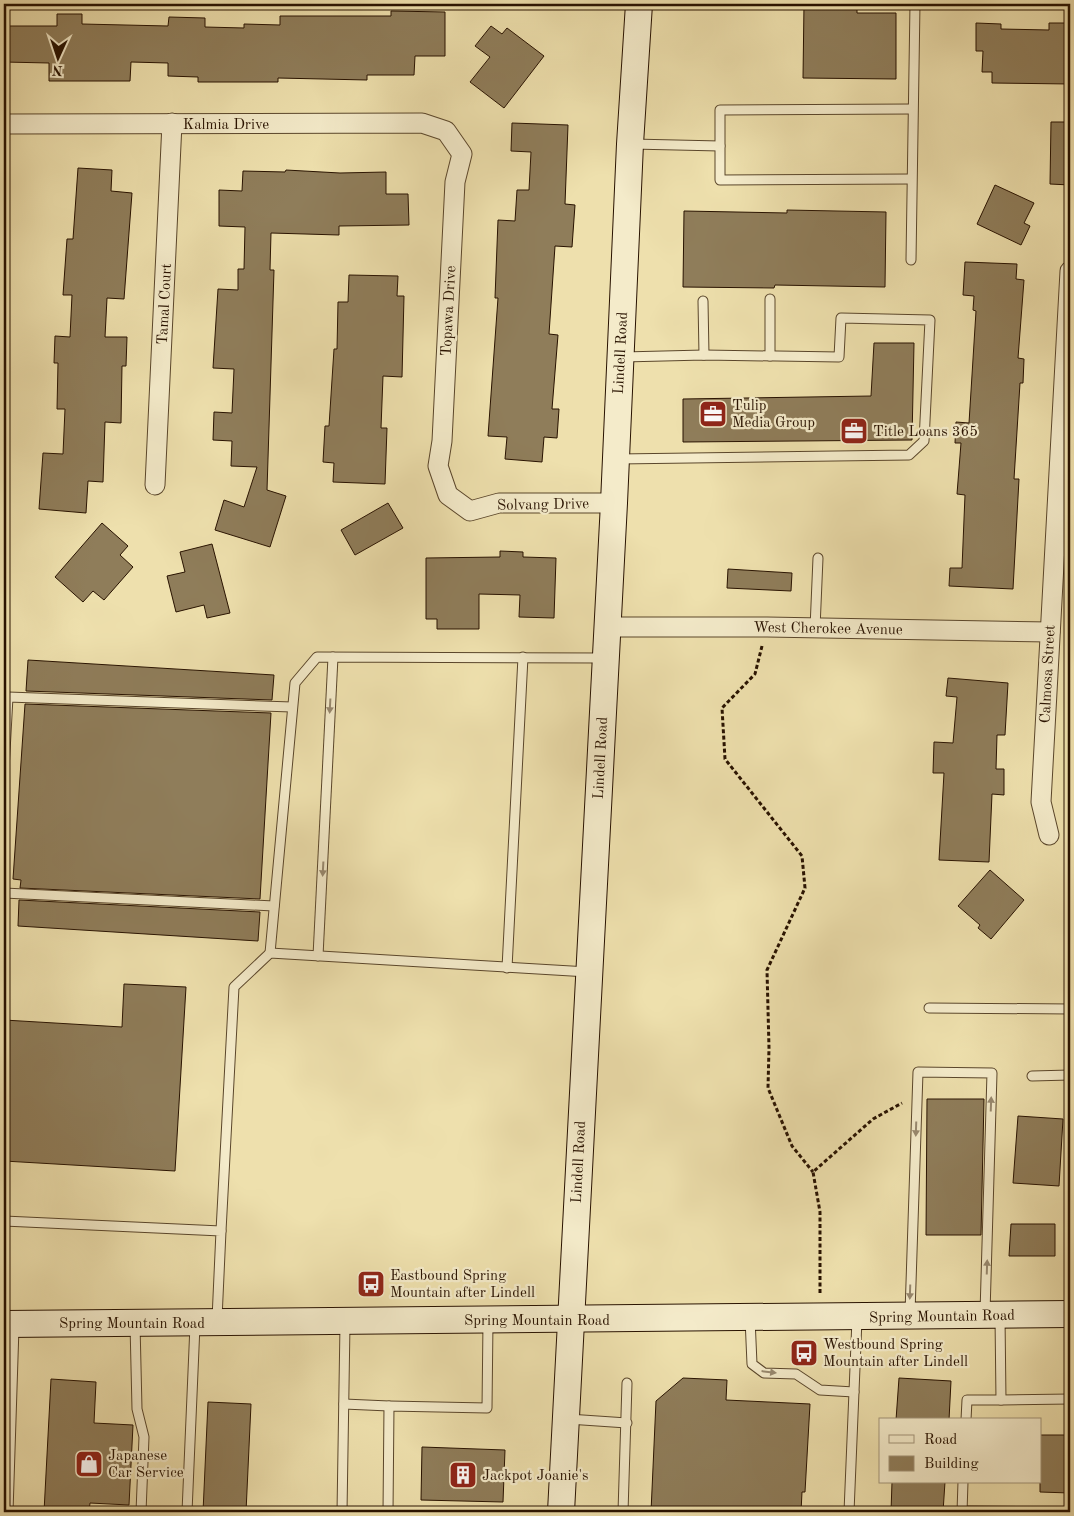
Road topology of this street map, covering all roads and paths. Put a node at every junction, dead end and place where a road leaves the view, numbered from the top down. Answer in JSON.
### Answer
{"nodes":[{"id":1,"x":639,"y":4,"type":"edge"},
{"id":2,"x":915,"y":4,"type":"edge"},
{"id":3,"x":912,"y":109,"type":"junction"},
{"id":4,"x":172,"y":123,"type":"junction"},
{"id":5,"x":4,"y":124,"type":"edge"},
{"id":6,"x":446,"y":131,"type":"joint"},
{"id":7,"x":630,"y":144,"type":"junction"},
{"id":8,"x":720,"y":146,"type":"junction"},
{"id":9,"x":911,"y":179,"type":"junction"},
{"id":10,"x":911,"y":260,"type":"dead end"},
{"id":11,"x":1070,"y":271,"type":"edge"},
{"id":12,"x":770,"y":299,"type":"dead end"},
{"id":13,"x":703,"y":301,"type":"dead end"},
{"id":14,"x":704,"y":355,"type":"junction"},
{"id":15,"x":770,"y":356,"type":"junction"},
{"id":16,"x":620,"y":357,"type":"junction"},
{"id":17,"x":615,"y":459,"type":"junction"},
{"id":18,"x":155,"y":485,"type":"dead end"},
{"id":19,"x":1063,"y":494,"type":"edge"},
{"id":20,"x":448,"y":495,"type":"joint"},
{"id":21,"x":614,"y":503,"type":"junction"},
{"id":22,"x":818,"y":558,"type":"dead end"},
{"id":23,"x":607,"y":627,"type":"junction"},
{"id":24,"x":767,"y":627,"type":"junction"},
{"id":25,"x":815,"y":628,"type":"junction"},
{"id":26,"x":1050,"y":632,"type":"junction"},
{"id":27,"x":523,"y":657,"type":"junction"},
{"id":28,"x":333,"y":658,"type":"junction"},
{"id":29,"x":605,"y":658,"type":"junction"},
{"id":30,"x":292,"y":707,"type":"junction"},
{"id":31,"x":4,"y":770,"type":"edge"},
{"id":32,"x":1050,"y":835,"type":"dead end"},
{"id":33,"x":4,"y":893,"type":"edge"},
{"id":34,"x":274,"y":906,"type":"junction"},
{"id":35,"x":270,"y":953,"type":"junction"},
{"id":36,"x":318,"y":956,"type":"junction"},
{"id":37,"x":507,"y":968,"type":"junction"},
{"id":38,"x":588,"y":972,"type":"junction"},
{"id":39,"x":929,"y":1008,"type":"dead end"},
{"id":40,"x":1070,"y":1009,"type":"edge"},
{"id":41,"x":1070,"y":1075,"type":"edge"},
{"id":42,"x":1032,"y":1076,"type":"dead end"},
{"id":43,"x":904,"y":1101,"type":"dead end"},
{"id":44,"x":813,"y":1172,"type":"junction"},
{"id":45,"x":4,"y":1221,"type":"edge"},
{"id":46,"x":220,"y":1231,"type":"junction"},
{"id":47,"x":1070,"y":1314,"type":"edge"},
{"id":48,"x":993,"y":1315,"type":"junction"},
{"id":49,"x":857,"y":1316,"type":"junction"},
{"id":50,"x":910,"y":1316,"type":"junction"},
{"id":51,"x":821,"y":1317,"type":"junction"},
{"id":52,"x":750,"y":1318,"type":"junction"},
{"id":53,"x":488,"y":1320,"type":"junction"},
{"id":54,"x":570,"y":1320,"type":"junction"},
{"id":55,"x":345,"y":1321,"type":"junction"},
{"id":56,"x":135,"y":1323,"type":"junction"},
{"id":57,"x":206,"y":1323,"type":"junction"},
{"id":58,"x":9,"y":1324,"type":"edge"},
{"id":59,"x":627,"y":1383,"type":"dead end"},
{"id":60,"x":854,"y":1392,"type":"junction"},
{"id":61,"x":1070,"y":1399,"type":"edge"},
{"id":62,"x":1001,"y":1400,"type":"junction"},
{"id":63,"x":8,"y":1404,"type":"edge"},
{"id":64,"x":344,"y":1404,"type":"junction"},
{"id":65,"x":389,"y":1406,"type":"junction"},
{"id":66,"x":966,"y":1418,"type":"edge"},
{"id":67,"x":565,"y":1419,"type":"junction"},
{"id":68,"x":627,"y":1423,"type":"junction"},
{"id":69,"x":963,"y":1484,"type":"edge"},
{"id":70,"x":4,"y":1512,"type":"edge"},
{"id":71,"x":8,"y":1512,"type":"edge"},
{"id":72,"x":141,"y":1512,"type":"edge"},
{"id":73,"x":187,"y":1512,"type":"edge"},
{"id":74,"x":342,"y":1512,"type":"edge"},
{"id":75,"x":388,"y":1512,"type":"edge"},
{"id":76,"x":561,"y":1512,"type":"edge"},
{"id":77,"x":623,"y":1512,"type":"edge"},
{"id":78,"x":849,"y":1512,"type":"edge"},
{"id":79,"x":962,"y":1512,"type":"edge"},
{"id":80,"x":1070,"y":1512,"type":"edge"}],
"edges":[{"from":1,"to":7,"type":"street","name":"Lindell Road"},
{"from":2,"to":3,"type":"lane"},
{"from":3,"to":8,"type":"lane"},
{"from":3,"to":9,"type":"lane"},
{"from":4,"to":5,"type":"street","name":"Kalmia Drive"},
{"from":4,"to":6,"type":"street","name":"Kalmia Drive"},
{"from":4,"to":18,"type":"street","name":"Tamal Court"},
{"from":6,"to":20,"type":"street","name":"Topawa Drive"},
{"from":7,"to":8,"type":"lane"},
{"from":7,"to":16,"type":"street","name":"Lindell Road"},
{"from":8,"to":9,"type":"lane"},
{"from":9,"to":10,"type":"lane"},
{"from":11,"to":19,"type":"street","name":"Calmosa Street"},
{"from":12,"to":15,"type":"lane"},
{"from":13,"to":14,"type":"lane"},
{"from":14,"to":15,"type":"lane"},
{"from":14,"to":16,"type":"lane"},
{"from":15,"to":17,"type":"lane"},
{"from":16,"to":17,"type":"street","name":"Lindell Road"},
{"from":17,"to":21,"type":"street","name":"Lindell Road"},
{"from":19,"to":26,"type":"street","name":"Calmosa Street"},
{"from":20,"to":21,"type":"street","name":"Solvang Drive"},
{"from":21,"to":23,"type":"street","name":"Lindell Road"},
{"from":22,"to":25,"type":"lane"},
{"from":23,"to":24,"type":"street","name":"West Cherokee Avenue"},
{"from":23,"to":29,"type":"street","name":"Lindell Road"},
{"from":24,"to":25,"type":"street","name":"West Cherokee Avenue"},
{"from":24,"to":44,"type":"path"},
{"from":25,"to":26,"type":"street","name":"West Cherokee Avenue"},
{"from":26,"to":32,"type":"street","name":"Calmosa Street"},
{"from":27,"to":28,"type":"lane"},
{"from":27,"to":29,"type":"lane"},
{"from":27,"to":37,"type":"lane"},
{"from":28,"to":30,"type":"lane"},
{"from":28,"to":36,"type":"lane","one_way":true},
{"from":29,"to":38,"type":"street","name":"Lindell Road"},
{"from":30,"to":31,"type":"lane"},
{"from":30,"to":34,"type":"lane"},
{"from":33,"to":34,"type":"lane"},
{"from":34,"to":35,"type":"lane"},
{"from":35,"to":36,"type":"lane"},
{"from":35,"to":46,"type":"lane"},
{"from":36,"to":37,"type":"lane"},
{"from":37,"to":38,"type":"lane"},
{"from":38,"to":54,"type":"street","name":"Lindell Road"},
{"from":39,"to":40,"type":"lane"},
{"from":41,"to":42,"type":"lane"},
{"from":43,"to":44,"type":"path"},
{"from":44,"to":51,"type":"path"},
{"from":45,"to":46,"type":"lane"},
{"from":46,"to":57,"type":"lane"},
{"from":47,"to":48,"type":"street","name":"Spring Mountain Road"},
{"from":48,"to":50,"type":"street","name":"Spring Mountain Road"},
{"from":48,"to":50,"type":"lane","one_way":true},
{"from":48,"to":62,"type":"lane"},
{"from":49,"to":50,"type":"street","name":"Spring Mountain Road"},
{"from":49,"to":51,"type":"street","name":"Spring Mountain Road"},
{"from":49,"to":60,"type":"lane"},
{"from":51,"to":52,"type":"street","name":"Spring Mountain Road"},
{"from":52,"to":54,"type":"street","name":"Spring Mountain Road"},
{"from":52,"to":60,"type":"lane","one_way":true},
{"from":53,"to":54,"type":"street","name":"Spring Mountain Road"},
{"from":53,"to":55,"type":"street","name":"Spring Mountain Road"},
{"from":53,"to":65,"type":"lane"},
{"from":54,"to":67,"type":"street","name":"Lindell Road"},
{"from":55,"to":57,"type":"street","name":"Spring Mountain Road"},
{"from":55,"to":64,"type":"lane"},
{"from":56,"to":57,"type":"street","name":"Spring Mountain Road"},
{"from":56,"to":58,"type":"street","name":"Spring Mountain Road"},
{"from":56,"to":72,"type":"lane"},
{"from":57,"to":73,"type":"lane"},
{"from":58,"to":63,"type":"lane"},
{"from":59,"to":68,"type":"lane"},
{"from":60,"to":78,"type":"lane"},
{"from":61,"to":62,"type":"lane"},
{"from":62,"to":66,"type":"lane"},
{"from":63,"to":71,"type":"lane"},
{"from":64,"to":65,"type":"lane"},
{"from":64,"to":74,"type":"lane"},
{"from":65,"to":75,"type":"lane"},
{"from":67,"to":68,"type":"lane"},
{"from":67,"to":76,"type":"street","name":"Lindell Road"},
{"from":68,"to":77,"type":"lane"},
{"from":69,"to":79,"type":"lane"},
{"from":70,"to":71,"type":"lane"},
{"from":79,"to":80,"type":"lane"}]}
